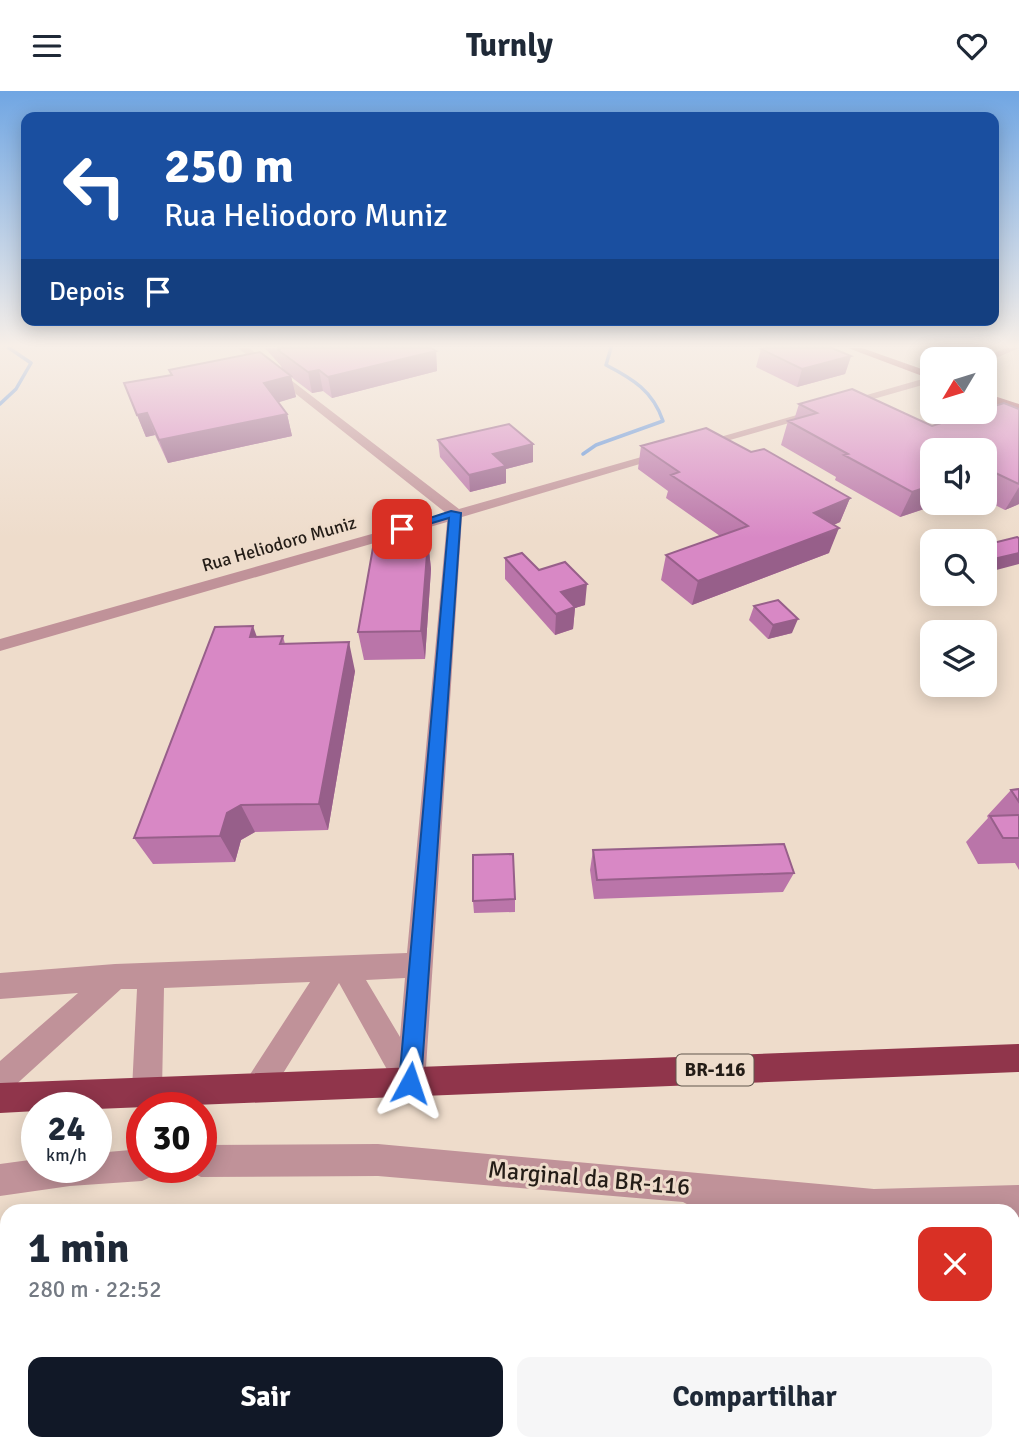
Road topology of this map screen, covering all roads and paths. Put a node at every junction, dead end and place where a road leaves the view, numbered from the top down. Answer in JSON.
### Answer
{"nodes":[{"id":1,"x":324,"y":411,"type":"edge"},
{"id":2,"x":815,"y":411,"type":"edge"},
{"id":3,"x":455,"y":513,"type":"junction"},
{"id":4,"x":0,"y":645,"type":"edge"},
{"id":5,"x":419,"y":965,"type":"junction"},
{"id":6,"x":340,"y":968,"type":"junction"},
{"id":7,"x":151,"y":976,"type":"junction"},
{"id":8,"x":115,"y":977,"type":"junction"},
{"id":9,"x":0,"y":986,"type":"edge"},
{"id":10,"x":1019,"y":1058,"type":"edge"},
{"id":11,"x":0,"y":1080,"type":"edge"},
{"id":12,"x":410,"y":1083,"type":"junction"},
{"id":13,"x":259,"y":1086,"type":"junction"},
{"id":14,"x":147,"y":1090,"type":"junction"},
{"id":15,"x":0,"y":1098,"type":"edge"},
{"id":16,"x":217,"y":1161,"type":"edge"},
{"id":17,"x":126,"y":1166,"type":"edge"},
{"id":18,"x":0,"y":1181,"type":"edge"},
{"id":19,"x":686,"y":1186,"type":"junction"},
{"id":20,"x":1019,"y":1201,"type":"edge"},
{"id":21,"x":718,"y":1204,"type":"edge"},
{"id":22,"x":864,"y":1204,"type":"edge"},
{"id":23,"x":910,"y":1204,"type":"edge"}],
"edges":[{"from":1,"to":3,"type":"street"},
{"from":2,"to":3,"type":"street","name":"Rua Heliodoro Muniz"},
{"from":3,"to":4,"type":"street","name":"Rua Heliodoro Muniz"},
{"from":3,"to":5,"type":"street"},
{"from":5,"to":6,"type":"street"},
{"from":5,"to":12,"type":"street"},
{"from":6,"to":7,"type":"street"},
{"from":6,"to":12,"type":"street"},
{"from":6,"to":13,"type":"street"},
{"from":7,"to":8,"type":"street"},
{"from":7,"to":14,"type":"street"},
{"from":8,"to":9,"type":"street"},
{"from":8,"to":11,"type":"street"},
{"from":10,"to":12,"type":"highway","number":"BR-116"},
{"from":12,"to":13,"type":"highway","number":"BR-116"},
{"from":13,"to":14,"type":"highway","number":"BR-116"},
{"from":14,"to":15,"type":"highway","number":"BR-116"},
{"from":16,"to":19,"type":"street","name":"Marginal da BR-116"},
{"from":17,"to":18,"type":"street"},
{"from":19,"to":21,"type":"street"},
{"from":19,"to":22,"type":"street","name":"Marginal da BR-116"},
{"from":20,"to":23,"type":"street","name":"Marginal da BR-116"}]}
